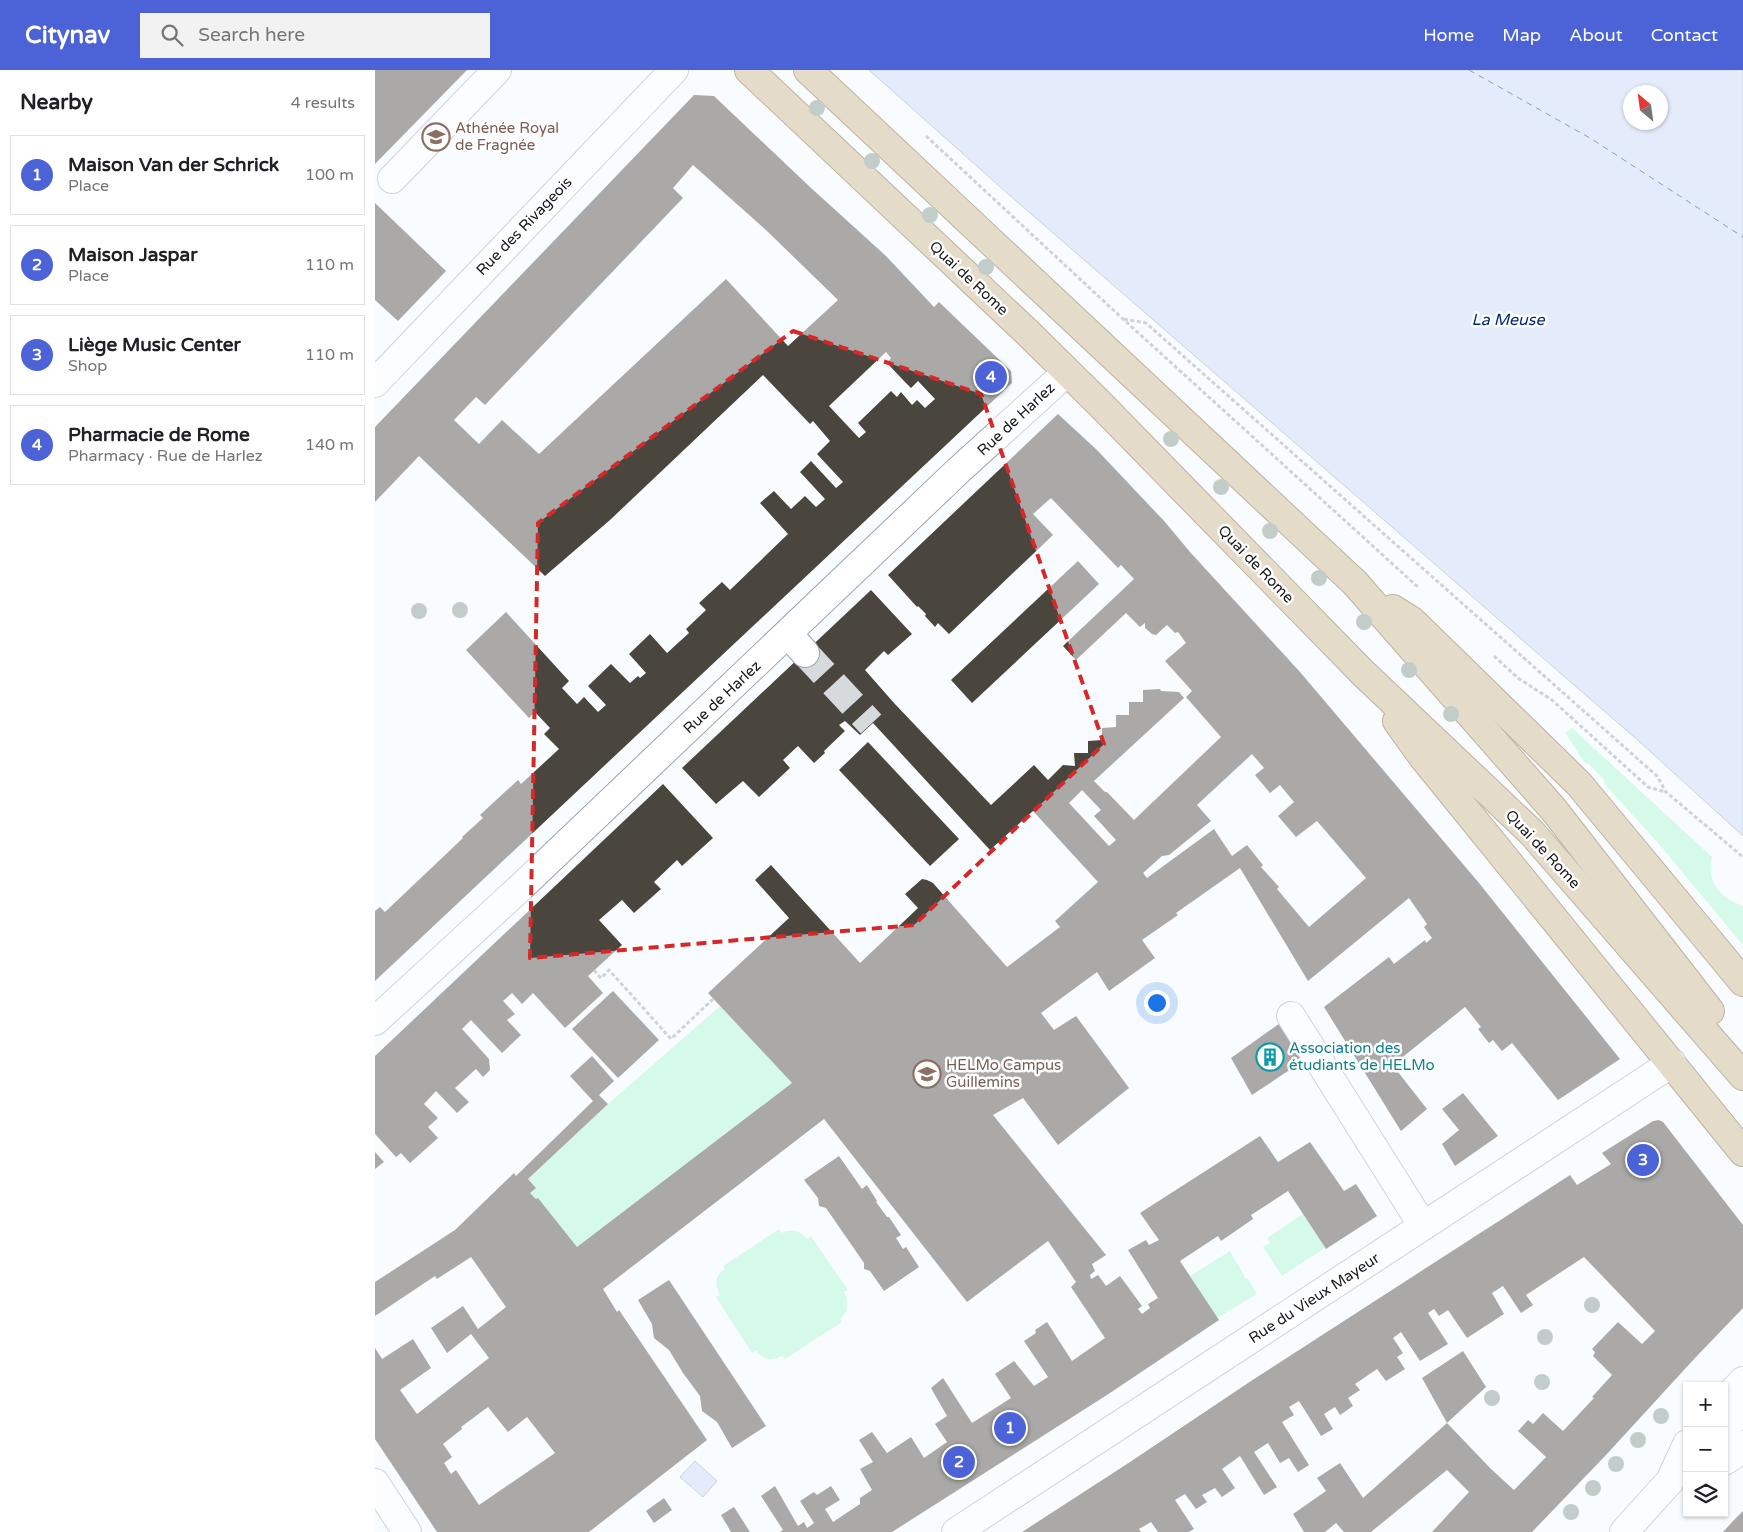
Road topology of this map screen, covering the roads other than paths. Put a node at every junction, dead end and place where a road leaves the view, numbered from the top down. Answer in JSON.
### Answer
{"nodes":[{"id":1,"x":497,"y":70,"type":"edge"},
{"id":2,"x":674,"y":70,"type":"edge"},
{"id":3,"x":749,"y":70,"type":"edge"},
{"id":4,"x":808,"y":70,"type":"edge"},
{"id":5,"x":392,"y":179,"type":"dead end"},
{"id":6,"x":1099,"y":342,"type":"junction"},
{"id":7,"x":1067,"y":372,"type":"junction"},
{"id":8,"x":375,"y":383,"type":"edge"},
{"id":9,"x":1355,"y":583,"type":"junction"},
{"id":10,"x":1363,"y":673,"type":"junction"},
{"id":11,"x":1743,"y":982,"type":"edge"},
{"id":12,"x":1291,"y":1016,"type":"dead end"},
{"id":13,"x":375,"y":1021,"type":"edge"},
{"id":14,"x":1743,"y":1054,"type":"edge"},
{"id":15,"x":1672,"y":1063,"type":"junction"},
{"id":16,"x":1743,"y":1076,"type":"edge"},
{"id":17,"x":1743,"y":1152,"type":"edge"},
{"id":18,"x":1423,"y":1226,"type":"junction"},
{"id":19,"x":1743,"y":1381,"type":"edge"},
{"id":20,"x":1728,"y":1398,"type":"edge"},
{"id":21,"x":1743,"y":1410,"type":"edge"},
{"id":22,"x":1726,"y":1427,"type":"edge"},
{"id":23,"x":1743,"y":1445,"type":"edge"},
{"id":24,"x":1728,"y":1458,"type":"edge"},
{"id":25,"x":1681,"y":1474,"type":"edge"},
{"id":26,"x":375,"y":1483,"type":"edge"},
{"id":27,"x":407,"y":1532,"type":"edge"},
{"id":28,"x":956,"y":1532,"type":"edge"},
{"id":29,"x":1624,"y":1532,"type":"edge"}],
"edges":[{"from":1,"to":5,"type":"street"},
{"from":2,"to":8,"type":"street","name":"Rue des Rivageois"},
{"from":3,"to":7,"type":"main road","name":"Quai de Rome"},
{"from":4,"to":6,"type":"main road","name":"Quai de Rome"},
{"from":6,"to":7,"type":"main road"},
{"from":6,"to":9,"type":"main road","name":"Quai de Rome"},
{"from":7,"to":10,"type":"main road","name":"Quai de Rome"},
{"from":7,"to":13,"type":"street","name":"Rue de Harlez"},
{"from":9,"to":11,"type":"main road"},
{"from":9,"to":14,"type":"main road","name":"Quai de Rome"},
{"from":10,"to":15,"type":"main road"},
{"from":10,"to":16,"type":"main road","name":"Quai de Rome"},
{"from":12,"to":18,"type":"street"},
{"from":15,"to":17,"type":"main road"},
{"from":15,"to":18,"type":"street","name":"Rue du Vieux Mayeur"},
{"from":18,"to":28,"type":"street","name":"Rue du Vieux Mayeur"},
{"from":19,"to":20,"type":"street"},
{"from":21,"to":22,"type":"street"},
{"from":23,"to":24,"type":"street"},
{"from":25,"to":29,"type":"street"},
{"from":26,"to":27,"type":"street"}]}
